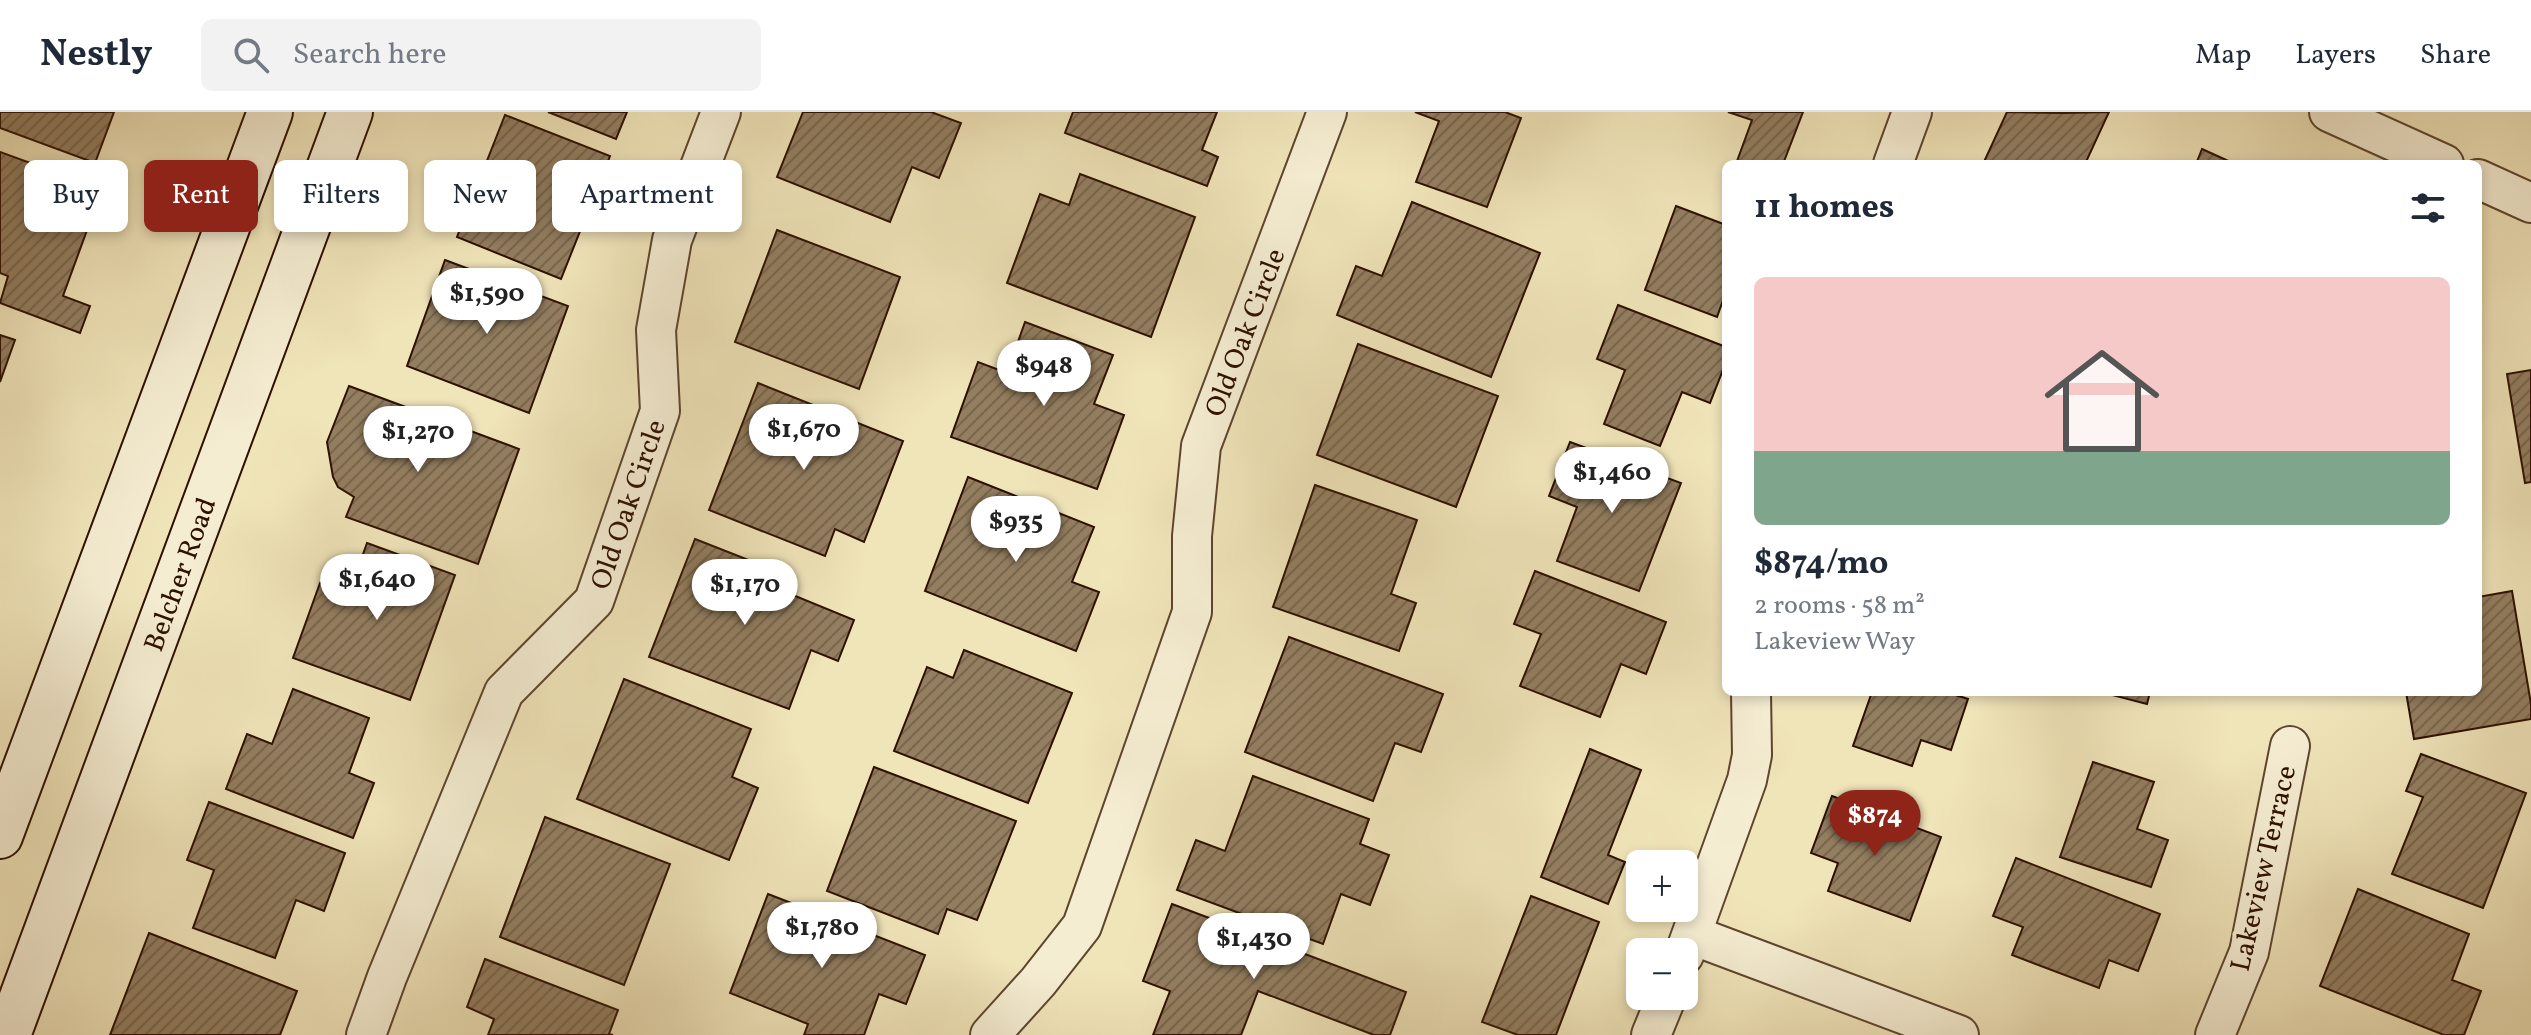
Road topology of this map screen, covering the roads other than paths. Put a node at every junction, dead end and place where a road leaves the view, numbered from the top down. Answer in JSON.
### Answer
{"nodes":[{"id":1,"x":270,"y":112,"type":"edge"},
{"id":2,"x":350,"y":112,"type":"edge"},
{"id":3,"x":721,"y":112,"type":"edge"},
{"id":4,"x":1327,"y":112,"type":"edge"},
{"id":5,"x":1912,"y":112,"type":"edge"},
{"id":6,"x":2329,"y":112,"type":"edge"},
{"id":7,"x":1894,"y":160,"type":"edge"},
{"id":8,"x":2435,"y":160,"type":"edge"},
{"id":9,"x":2482,"y":181,"type":"edge"},
{"id":10,"x":2531,"y":203,"type":"edge"},
{"id":11,"x":1751,"y":696,"type":"edge"},
{"id":12,"x":2290,"y":746,"type":"dead end"},
{"id":13,"x":0,"y":836,"type":"edge"},
{"id":14,"x":1691,"y":938,"type":"edge"},
{"id":15,"x":1698,"y":948,"type":"edge"},
{"id":16,"x":1661,"y":1010,"type":"edge"},
{"id":17,"x":8,"y":1035,"type":"edge"},
{"id":18,"x":366,"y":1035,"type":"edge"},
{"id":19,"x":990,"y":1035,"type":"edge"},
{"id":20,"x":1651,"y":1035,"type":"edge"},
{"id":21,"x":1959,"y":1035,"type":"edge"},
{"id":22,"x":2215,"y":1035,"type":"edge"}],
"edges":[{"from":1,"to":13,"type":"main road"},
{"from":2,"to":17,"type":"main road","name":"Belcher Road"},
{"from":3,"to":18,"type":"street","name":"Old Oak Circle"},
{"from":4,"to":19,"type":"street","name":"Old Oak Circle"},
{"from":5,"to":7,"type":"street"},
{"from":6,"to":8,"type":"street"},
{"from":9,"to":10,"type":"street"},
{"from":11,"to":14,"type":"street"},
{"from":12,"to":22,"type":"street","name":"Lakeview Terrace"},
{"from":15,"to":21,"type":"street"},
{"from":16,"to":20,"type":"street"}]}
